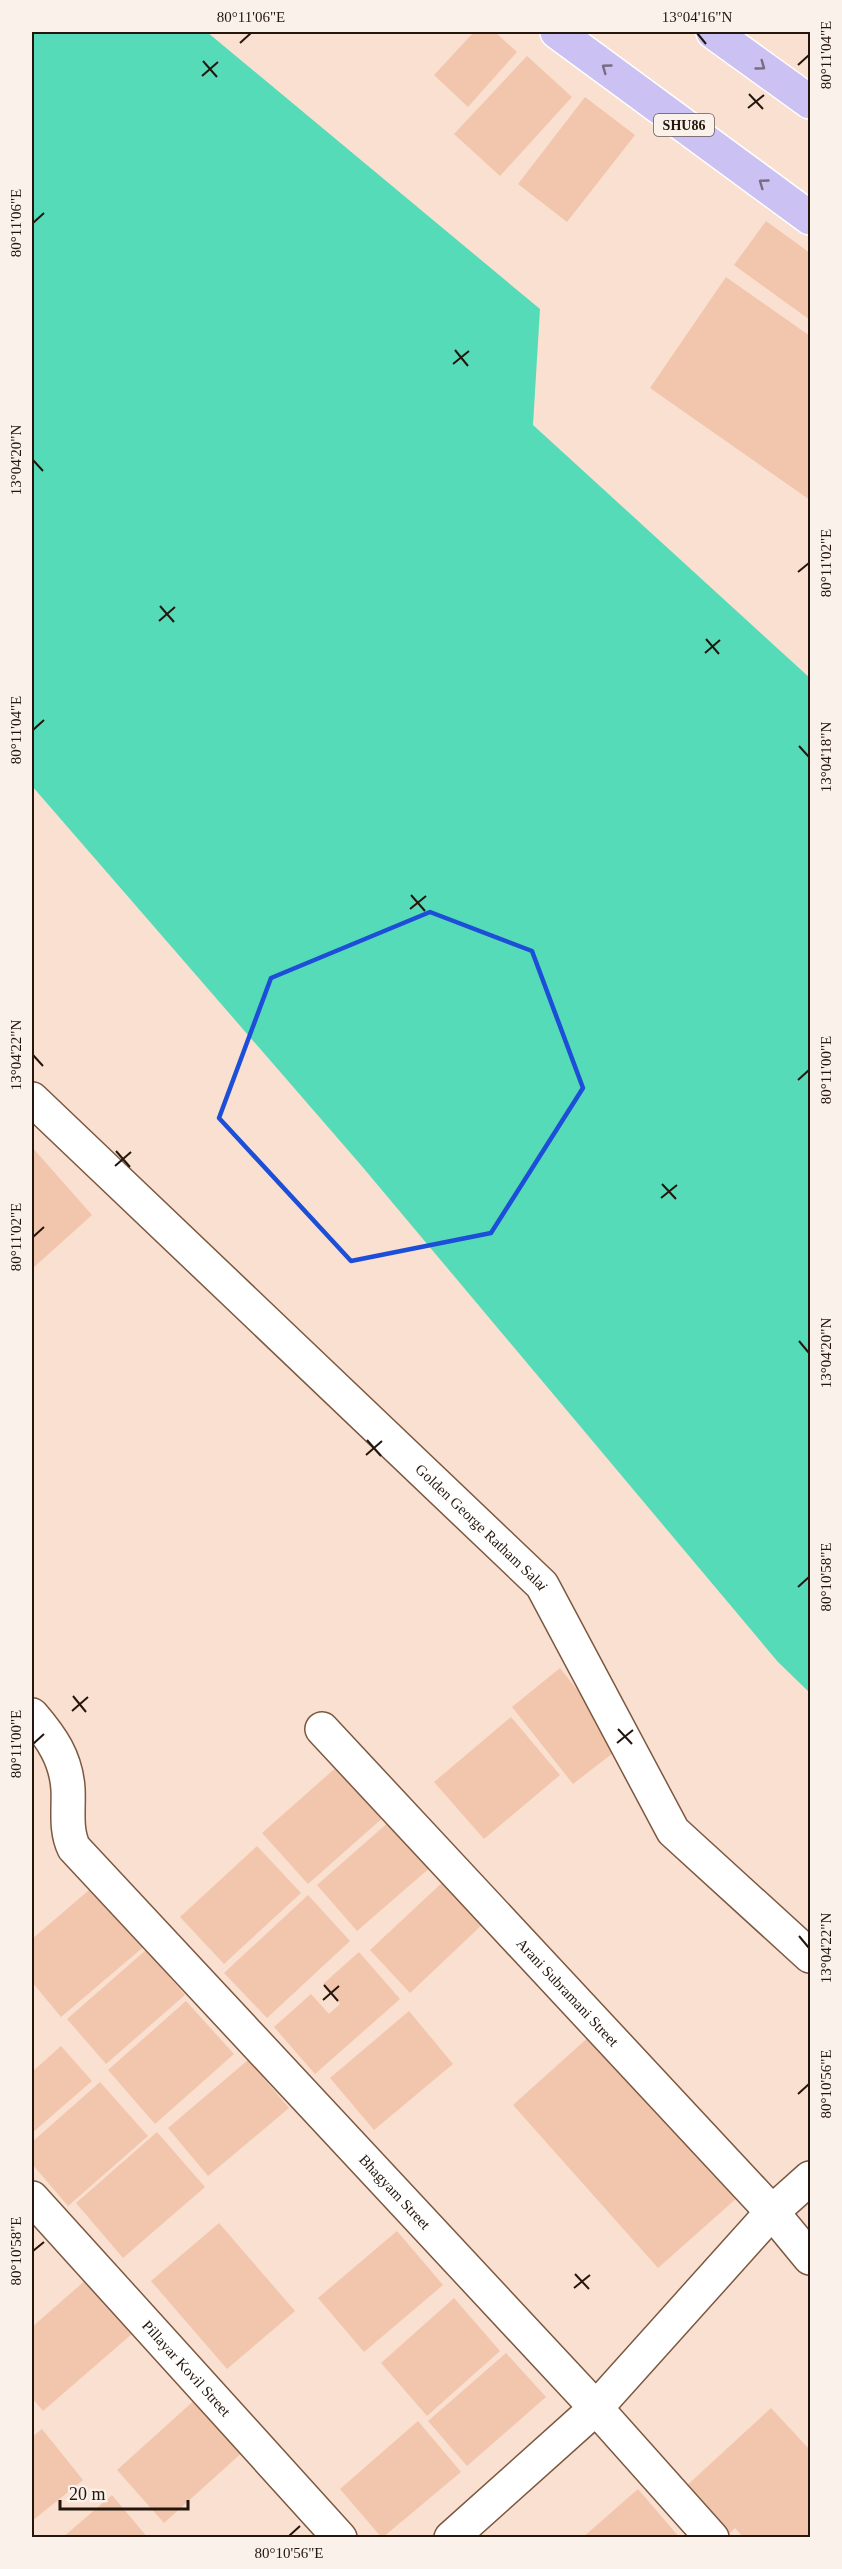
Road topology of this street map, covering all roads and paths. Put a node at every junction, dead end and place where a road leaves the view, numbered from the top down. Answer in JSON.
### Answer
{"nodes":[{"id":1,"x":557,"y":32,"type":"edge"},
{"id":2,"x":713,"y":32,"type":"edge"},
{"id":3,"x":810,"y":102,"type":"edge"},
{"id":4,"x":810,"y":218,"type":"edge"},
{"id":5,"x":32,"y":1099,"type":"edge"},
{"id":6,"x":40,"y":1725,"type":"edge"},
{"id":7,"x":322,"y":1729,"type":"dead end"},
{"id":8,"x":810,"y":1956,"type":"edge"},
{"id":9,"x":810,"y":2178,"type":"edge"},
{"id":10,"x":32,"y":2198,"type":"edge"},
{"id":11,"x":772,"y":2212,"type":"junction"},
{"id":12,"x":810,"y":2258,"type":"edge"},
{"id":13,"x":596,"y":2408,"type":"junction"},
{"id":14,"x":340,"y":2538,"type":"edge"},
{"id":15,"x":451,"y":2538,"type":"edge"},
{"id":16,"x":711,"y":2538,"type":"edge"}],
"edges":[{"from":4,"to":1,"type":"main road","number":"SHU86","one_way":true},
{"from":2,"to":3,"type":"main road","one_way":true},
{"from":5,"to":8,"type":"street","name":"Golden George Ratham Salai"},
{"from":6,"to":13,"type":"street","name":"Bhagyam Street"},
{"from":7,"to":11,"type":"street","name":"Arani Subramani Street"},
{"from":9,"to":11,"type":"street"},
{"from":10,"to":14,"type":"street","name":"Pillayar Kovil Street"},
{"from":11,"to":12,"type":"street","name":"Arani Subramani Street"},
{"from":11,"to":13,"type":"street"},
{"from":13,"to":15,"type":"street"},
{"from":13,"to":16,"type":"street","name":"Bhagyam Street"}]}
